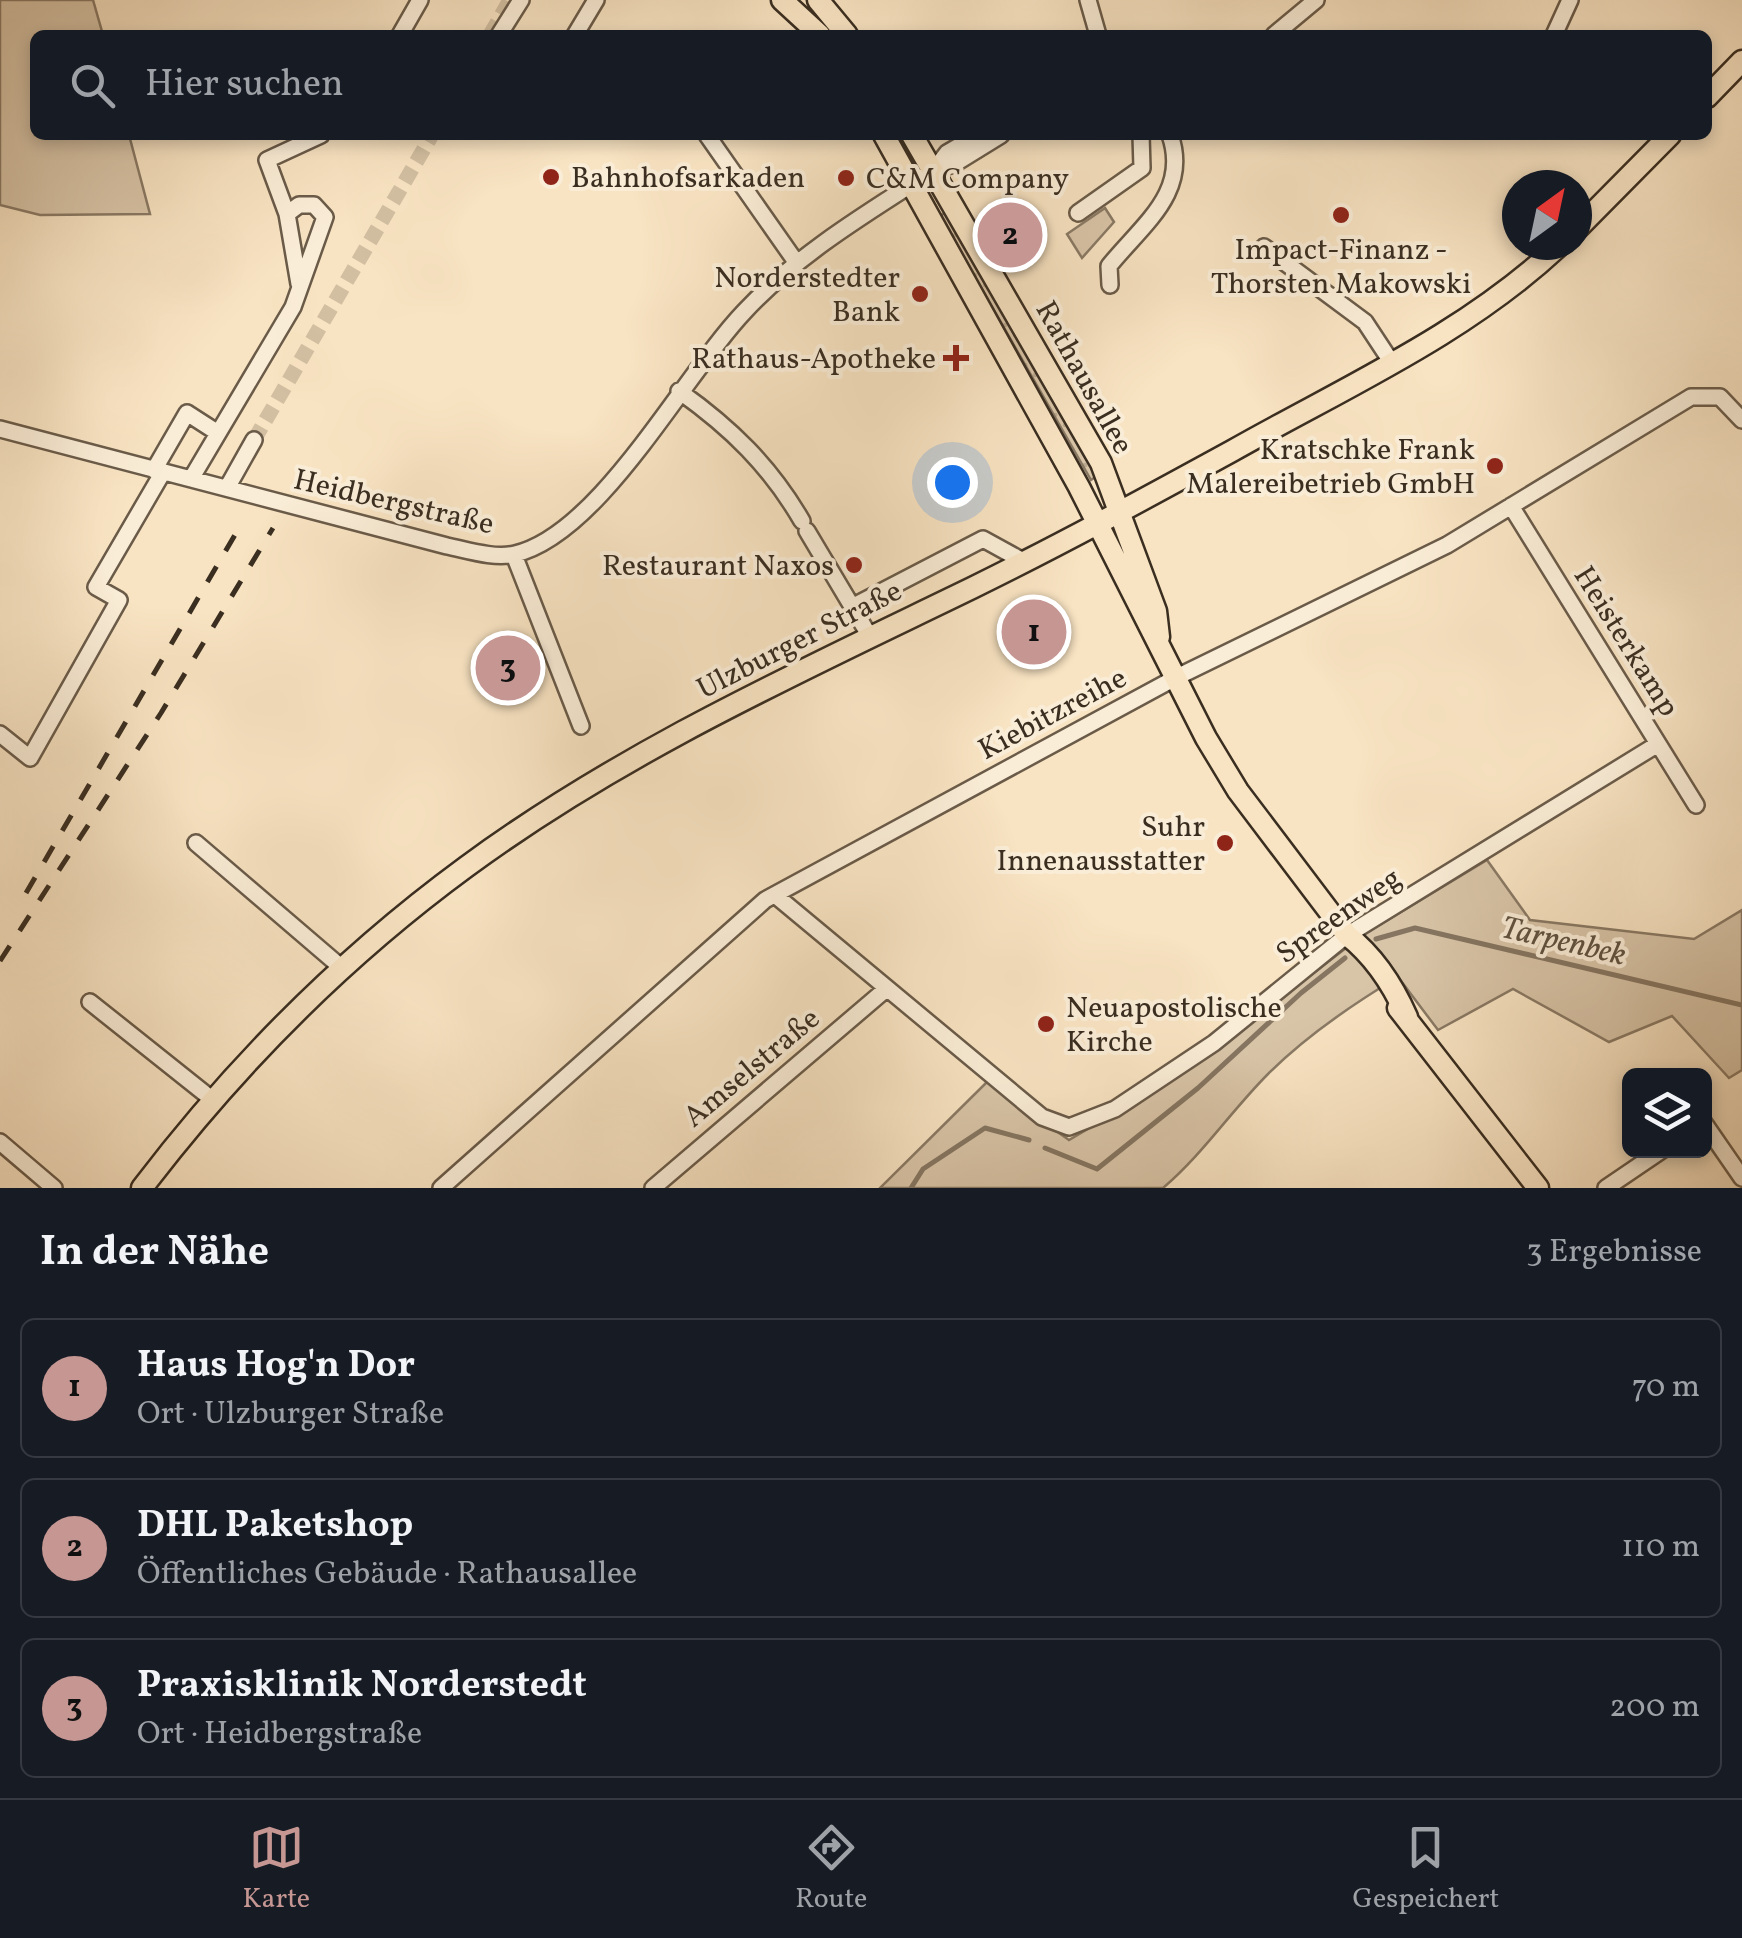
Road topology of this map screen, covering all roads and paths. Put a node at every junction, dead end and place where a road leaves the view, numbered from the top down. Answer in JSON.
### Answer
{"nodes":[{"id":1,"x":420,"y":0,"type":"edge"},
{"id":2,"x":520,"y":0,"type":"edge"},
{"id":3,"x":596,"y":0,"type":"edge"},
{"id":4,"x":782,"y":0,"type":"edge"},
{"id":5,"x":818,"y":0,"type":"edge"},
{"id":6,"x":1088,"y":0,"type":"edge"},
{"id":7,"x":1316,"y":0,"type":"edge"},
{"id":8,"x":1570,"y":0,"type":"edge"},
{"id":9,"x":403,"y":30,"type":"edge"},
{"id":10,"x":502,"y":30,"type":"edge"},
{"id":11,"x":578,"y":30,"type":"edge"},
{"id":12,"x":815,"y":30,"type":"edge"},
{"id":13,"x":843,"y":30,"type":"edge"},
{"id":14,"x":1097,"y":30,"type":"edge"},
{"id":15,"x":1280,"y":30,"type":"edge"},
{"id":16,"x":1556,"y":30,"type":"edge"},
{"id":17,"x":1742,"y":62,"type":"edge"},
{"id":18,"x":1712,"y":92,"type":"edge"},
{"id":19,"x":309,"y":140,"type":"edge"},
{"id":20,"x":711,"y":140,"type":"edge"},
{"id":21,"x":887,"y":140,"type":"edge"},
{"id":22,"x":915,"y":140,"type":"edge"},
{"id":23,"x":970,"y":140,"type":"edge"},
{"id":24,"x":994,"y":140,"type":"edge"},
{"id":25,"x":1141,"y":140,"type":"edge"},
{"id":26,"x":1172,"y":140,"type":"edge"},
{"id":27,"x":1665,"y":140,"type":"edge"},
{"id":28,"x":934,"y":170,"type":"junction"},
{"id":29,"x":913,"y":184,"type":"junction"},
{"id":30,"x":1078,"y":213,"type":"dead end"},
{"id":31,"x":287,"y":214,"type":"junction"},
{"id":32,"x":1592,"y":214,"type":"edge"},
{"id":33,"x":1264,"y":248,"type":"dead end"},
{"id":34,"x":1542,"y":260,"type":"edge"},
{"id":35,"x":796,"y":262,"type":"junction"},
{"id":36,"x":300,"y":284,"type":"junction"},
{"id":37,"x":1110,"y":284,"type":"dead end"},
{"id":38,"x":1392,"y":363,"type":"junction"},
{"id":39,"x":679,"y":391,"type":"junction"},
{"id":40,"x":1742,"y":420,"type":"edge"},
{"id":41,"x":0,"y":429,"type":"edge"},
{"id":42,"x":218,"y":433,"type":"junction"},
{"id":43,"x":254,"y":440,"type":"tunnel mouth"},
{"id":44,"x":158,"y":471,"type":"junction"},
{"id":45,"x":191,"y":479,"type":"junction"},
{"id":46,"x":227,"y":488,"type":"junction"},
{"id":47,"x":1511,"y":506,"type":"junction"},
{"id":48,"x":1120,"y":511,"type":"junction"},
{"id":49,"x":1096,"y":523,"type":"junction"},
{"id":50,"x":514,"y":555,"type":"junction"},
{"id":51,"x":1024,"y":561,"type":"junction"},
{"id":52,"x":852,"y":607,"type":"junction"},
{"id":53,"x":869,"y":635,"type":"junction"},
{"id":54,"x":1159,"y":639,"type":"junction"},
{"id":55,"x":1176,"y":678,"type":"junction"},
{"id":56,"x":581,"y":726,"type":"dead end"},
{"id":57,"x":0,"y":734,"type":"edge"},
{"id":58,"x":1658,"y":744,"type":"junction"},
{"id":59,"x":1696,"y":805,"type":"dead end"},
{"id":60,"x":196,"y":843,"type":"dead end"},
{"id":61,"x":775,"y":895,"type":"junction"},
{"id":62,"x":1347,"y":935,"type":"junction"},
{"id":63,"x":342,"y":968,"type":"junction"},
{"id":64,"x":885,"y":990,"type":"junction"},
{"id":65,"x":90,"y":1002,"type":"dead end"},
{"id":66,"x":213,"y":1100,"type":"junction"},
{"id":67,"x":1712,"y":1135,"type":"edge"},
{"id":68,"x":0,"y":1142,"type":"edge"},
{"id":69,"x":1650,"y":1158,"type":"edge"},
{"id":70,"x":1742,"y":1178,"type":"edge"},
{"id":71,"x":54,"y":1188,"type":"edge"},
{"id":72,"x":142,"y":1188,"type":"edge"},
{"id":73,"x":441,"y":1188,"type":"edge"},
{"id":74,"x":653,"y":1188,"type":"edge"},
{"id":75,"x":1538,"y":1188,"type":"edge"},
{"id":76,"x":1606,"y":1188,"type":"edge"}],
"edges":[{"from":1,"to":9,"type":"street"},
{"from":2,"to":10,"type":"street"},
{"from":3,"to":11,"type":"street"},
{"from":4,"to":12,"type":"main road"},
{"from":5,"to":13,"type":"main road"},
{"from":6,"to":14,"type":"street"},
{"from":7,"to":15,"type":"street"},
{"from":8,"to":16,"type":"street"},
{"from":17,"to":18,"type":"main road"},
{"from":19,"to":31,"type":"street"},
{"from":20,"to":35,"type":"street"},
{"from":21,"to":29,"type":"main road","name":"Rathausallee"},
{"from":22,"to":28,"type":"main road","name":"Rathausallee"},
{"from":23,"to":28,"type":"street"},
{"from":24,"to":28,"type":"street"},
{"from":25,"to":30,"type":"street"},
{"from":26,"to":37,"type":"street"},
{"from":27,"to":32,"type":"main road"},
{"from":28,"to":29,"type":"street"},
{"from":28,"to":48,"type":"main road","name":"Rathausallee"},
{"from":29,"to":35,"type":"street","name":"Heidbergstraße"},
{"from":29,"to":49,"type":"main road","name":"Rathausallee"},
{"from":31,"to":36,"type":"street"},
{"from":31,"to":36,"type":"street"},
{"from":33,"to":38,"type":"street"},
{"from":34,"to":38,"type":"main road","name":"Ulzburger Straße"},
{"from":35,"to":39,"type":"street","name":"Heidbergstraße"},
{"from":36,"to":42,"type":"street"},
{"from":38,"to":48,"type":"main road","name":"Ulzburger Straße"},
{"from":39,"to":50,"type":"street","name":"Heidbergstraße"},
{"from":39,"to":52,"type":"street"},
{"from":40,"to":47,"type":"street","name":"Kiebitzreihe"},
{"from":41,"to":44,"type":"street","name":"Heidbergstraße"},
{"from":42,"to":44,"type":"street"},
{"from":42,"to":45,"type":"street"},
{"from":43,"to":46,"type":"street"},
{"from":44,"to":45,"type":"street","name":"Heidbergstraße"},
{"from":44,"to":57,"type":"street"},
{"from":45,"to":46,"type":"street","name":"Heidbergstraße"},
{"from":46,"to":50,"type":"street","name":"Heidbergstraße"},
{"from":47,"to":55,"type":"street","name":"Kiebitzreihe"},
{"from":47,"to":58,"type":"street","name":"Heisterkamp"},
{"from":48,"to":49,"type":"main road","name":"Ulzburger Straße"},
{"from":48,"to":54,"type":"main road","name":"Rathausallee"},
{"from":49,"to":51,"type":"main road","name":"Ulzburger Straße"},
{"from":49,"to":54,"type":"main road","name":"Rathausallee"},
{"from":50,"to":56,"type":"street"},
{"from":51,"to":52,"type":"street"},
{"from":51,"to":53,"type":"main road","name":"Ulzburger Straße"},
{"from":52,"to":53,"type":"street"},
{"from":53,"to":63,"type":"main road","name":"Ulzburger Straße"},
{"from":54,"to":55,"type":"main road"},
{"from":55,"to":61,"type":"street","name":"Kiebitzreihe"},
{"from":55,"to":62,"type":"main road"},
{"from":58,"to":59,"type":"street","name":"Heisterkamp"},
{"from":58,"to":62,"type":"street","name":"Spreenweg"},
{"from":60,"to":63,"type":"street"},
{"from":61,"to":64,"type":"street","name":"Spreenweg"},
{"from":61,"to":73,"type":"street","name":"Kiebitzreihe"},
{"from":62,"to":64,"type":"street","name":"Spreenweg"},
{"from":62,"to":75,"type":"main road"},
{"from":63,"to":66,"type":"main road","name":"Ulzburger Straße"},
{"from":64,"to":74,"type":"street","name":"Amselstraße"},
{"from":65,"to":66,"type":"street"},
{"from":66,"to":72,"type":"main road","name":"Ulzburger Straße"},
{"from":67,"to":70,"type":"street"},
{"from":68,"to":71,"type":"street"},
{"from":69,"to":76,"type":"street"}]}
